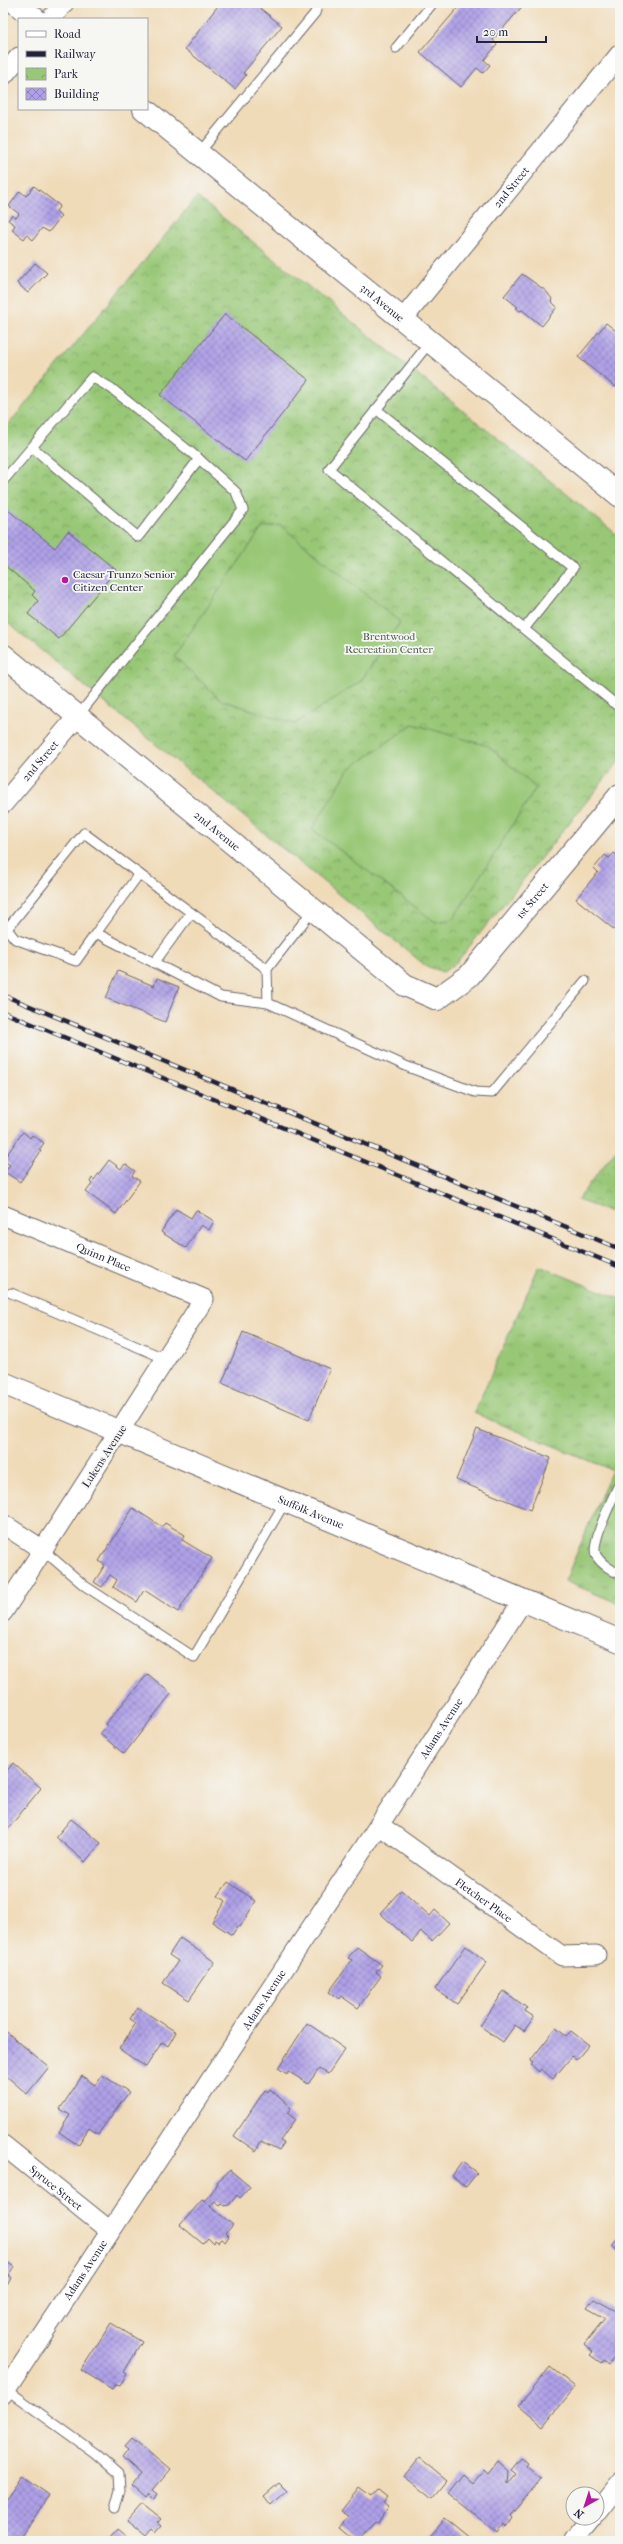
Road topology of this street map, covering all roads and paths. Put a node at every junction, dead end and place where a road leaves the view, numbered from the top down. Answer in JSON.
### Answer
{"nodes":[{"id":1,"x":16,"y":3,"type":"edge"},
{"id":2,"x":64,"y":3,"type":"edge"},
{"id":3,"x":318,"y":3,"type":"edge"},
{"id":4,"x":433,"y":3,"type":"edge"},
{"id":5,"x":34,"y":18,"type":"edge"},
{"id":6,"x":52,"y":18,"type":"edge"},
{"id":7,"x":396,"y":48,"type":"dead end"},
{"id":8,"x":620,"y":54,"type":"edge"},
{"id":9,"x":18,"y":58,"type":"edge"},
{"id":10,"x":3,"y":76,"type":"edge"},
{"id":11,"x":145,"y":110,"type":"edge"},
{"id":12,"x":199,"y":154,"type":"junction"},
{"id":13,"x":402,"y":320,"type":"junction"},
{"id":14,"x":430,"y":342,"type":"junction"},
{"id":15,"x":376,"y":410,"type":"junction"},
{"id":16,"x":32,"y":447,"type":"junction"},
{"id":17,"x":199,"y":459,"type":"junction"},
{"id":18,"x":3,"y":481,"type":"edge"},
{"id":19,"x":620,"y":496,"type":"edge"},
{"id":20,"x":524,"y":630,"type":"junction"},
{"id":21,"x":3,"y":655,"type":"edge"},
{"id":22,"x":620,"y":708,"type":"edge"},
{"id":23,"x":77,"y":717,"type":"junction"},
{"id":24,"x":618,"y":800,"type":"edge"},
{"id":25,"x":3,"y":804,"type":"edge"},
{"id":26,"x":138,"y":874,"type":"junction"},
{"id":27,"x":313,"y":910,"type":"junction"},
{"id":28,"x":191,"y":912,"type":"junction"},
{"id":29,"x":96,"y":933,"type":"junction"},
{"id":30,"x":154,"y":963,"type":"junction"},
{"id":31,"x":267,"y":969,"type":"junction"},
{"id":32,"x":585,"y":981,"type":"dead end"},
{"id":33,"x":437,"y":999,"type":"joint"},
{"id":34,"x":268,"y":1003,"type":"junction"},
{"id":35,"x":3,"y":1214,"type":"edge"},
{"id":36,"x":11,"y":1293,"type":"dead end"},
{"id":37,"x":204,"y":1299,"type":"joint"},
{"id":38,"x":166,"y":1359,"type":"junction"},
{"id":39,"x":3,"y":1383,"type":"edge"},
{"id":40,"x":120,"y":1431,"type":"junction"},
{"id":41,"x":620,"y":1482,"type":"edge"},
{"id":42,"x":285,"y":1502,"type":"junction"},
{"id":43,"x":3,"y":1524,"type":"edge"},
{"id":44,"x":43,"y":1550,"type":"junction"},
{"id":45,"x":620,"y":1574,"type":"edge"},
{"id":46,"x":522,"y":1602,"type":"junction"},
{"id":47,"x":3,"y":1612,"type":"edge"},
{"id":48,"x":620,"y":1641,"type":"edge"},
{"id":49,"x":379,"y":1825,"type":"junction"},
{"id":50,"x":596,"y":1955,"type":"dead end"},
{"id":51,"x":3,"y":2145,"type":"edge"},
{"id":52,"x":110,"y":2230,"type":"junction"},
{"id":53,"x":5,"y":2392,"type":"edge"},
{"id":54,"x":620,"y":2483,"type":"edge"},
{"id":55,"x":605,"y":2502,"type":"edge"},
{"id":56,"x":115,"y":2510,"type":"dead end"},
{"id":57,"x":585,"y":2526,"type":"edge"},
{"id":58,"x":573,"y":2541,"type":"edge"}],
"edges":[{"from":1,"to":5,"type":"street"},
{"from":2,"to":6,"type":"street"},
{"from":3,"to":12,"type":"lane"},
{"from":4,"to":7,"type":"lane"},
{"from":8,"to":13,"type":"street","name":"2nd Street"},
{"from":9,"to":10,"type":"street"},
{"from":11,"to":12,"type":"street","name":"3rd Avenue"},
{"from":12,"to":13,"type":"street","name":"3rd Avenue"},
{"from":13,"to":14,"type":"street","name":"3rd Avenue"},
{"from":14,"to":15,"type":"lane"},
{"from":14,"to":19,"type":"street","name":"3rd Avenue"},
{"from":15,"to":20,"type":"lane"},
{"from":15,"to":20,"type":"lane"},
{"from":16,"to":17,"type":"lane"},
{"from":16,"to":17,"type":"lane"},
{"from":16,"to":18,"type":"lane"},
{"from":17,"to":23,"type":"lane"},
{"from":20,"to":22,"type":"lane"},
{"from":21,"to":23,"type":"street","name":"2nd Avenue"},
{"from":23,"to":25,"type":"street","name":"2nd Street"},
{"from":23,"to":27,"type":"street","name":"2nd Avenue"},
{"from":24,"to":33,"type":"street","name":"1st Street"},
{"from":26,"to":28,"type":"lane"},
{"from":26,"to":29,"type":"lane"},
{"from":26,"to":29,"type":"lane"},
{"from":27,"to":31,"type":"lane"},
{"from":27,"to":33,"type":"street","name":"2nd Avenue"},
{"from":28,"to":30,"type":"lane"},
{"from":28,"to":31,"type":"lane"},
{"from":29,"to":30,"type":"lane"},
{"from":30,"to":34,"type":"lane"},
{"from":31,"to":34,"type":"lane"},
{"from":32,"to":34,"type":"lane"},
{"from":35,"to":37,"type":"street","name":"Quinn Place"},
{"from":36,"to":38,"type":"lane"},
{"from":37,"to":38,"type":"street","name":"Lukens Avenue"},
{"from":38,"to":40,"type":"street","name":"Lukens Avenue"},
{"from":39,"to":40,"type":"street","name":"Suffolk Avenue"},
{"from":40,"to":42,"type":"street","name":"Suffolk Avenue"},
{"from":40,"to":44,"type":"street","name":"Lukens Avenue"},
{"from":41,"to":45,"type":"lane"},
{"from":42,"to":44,"type":"lane"},
{"from":42,"to":46,"type":"street","name":"Suffolk Avenue"},
{"from":43,"to":44,"type":"street"},
{"from":44,"to":47,"type":"street","name":"Lukens Avenue"},
{"from":46,"to":48,"type":"street","name":"Suffolk Avenue"},
{"from":46,"to":49,"type":"street","name":"Adams Avenue"},
{"from":49,"to":50,"type":"street","name":"Fletcher Place"},
{"from":49,"to":52,"type":"street","name":"Adams Avenue"},
{"from":51,"to":52,"type":"street","name":"Spruce Street"},
{"from":52,"to":53,"type":"street","name":"Adams Avenue"},
{"from":53,"to":56,"type":"lane"},
{"from":54,"to":55,"type":"street"},
{"from":57,"to":58,"type":"street"}]}
